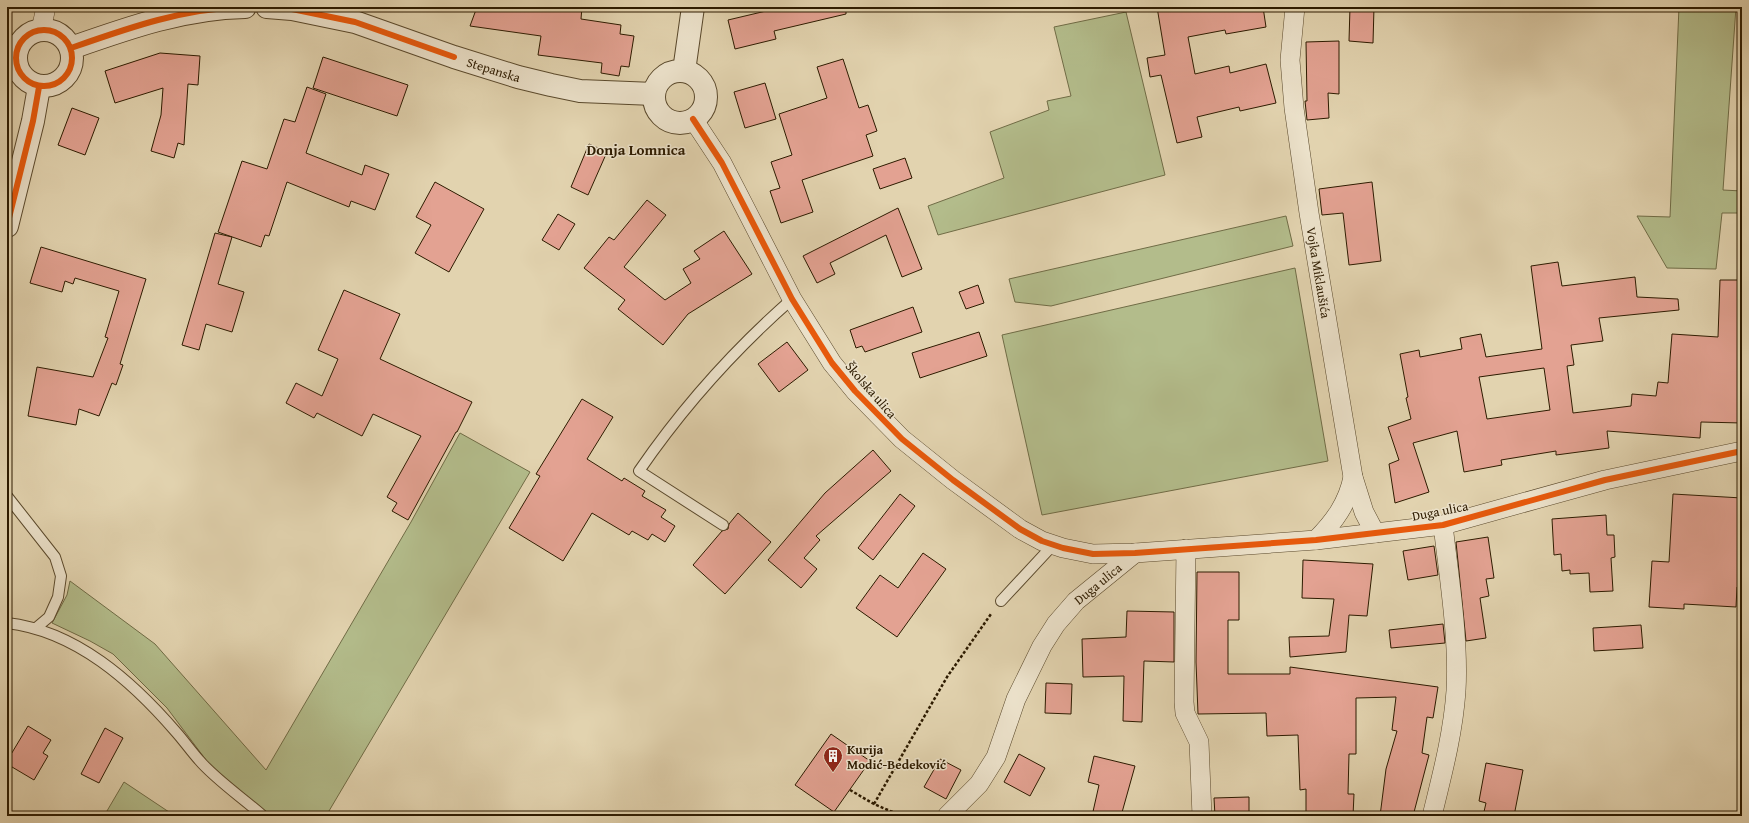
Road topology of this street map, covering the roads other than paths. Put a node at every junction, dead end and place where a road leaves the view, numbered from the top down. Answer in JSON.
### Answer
{"nodes":[{"id":1,"x":46,"y":7,"type":"edge"},
{"id":2,"x":245,"y":7,"type":"edge"},
{"id":3,"x":267,"y":7,"type":"edge"},
{"id":4,"x":693,"y":7,"type":"edge"},
{"id":5,"x":1295,"y":7,"type":"edge"},
{"id":6,"x":41,"y":30,"type":"junction"},
{"id":7,"x":13,"y":45,"type":"edge"},
{"id":8,"x":71,"y":48,"type":"junction"},
{"id":9,"x":684,"y":71,"type":"junction"},
{"id":10,"x":39,"y":86,"type":"junction"},
{"id":11,"x":654,"y":94,"type":"junction"},
{"id":12,"x":693,"y":119,"type":"junction"},
{"id":13,"x":7,"y":226,"type":"edge"},
{"id":14,"x":792,"y":299,"type":"junction"},
{"id":15,"x":1742,"y":451,"type":"edge"},
{"id":16,"x":1353,"y":477,"type":"junction"},
{"id":17,"x":7,"y":496,"type":"edge"},
{"id":18,"x":1444,"y":524,"type":"junction"},
{"id":19,"x":723,"y":525,"type":"dead end"},
{"id":20,"x":1375,"y":533,"type":"junction"},
{"id":21,"x":1316,"y":540,"type":"junction"},
{"id":22,"x":1053,"y":544,"type":"junction"},
{"id":23,"x":1186,"y":549,"type":"junction"},
{"id":24,"x":1135,"y":553,"type":"junction"},
{"id":25,"x":1001,"y":601,"type":"road end"},
{"id":26,"x":7,"y":623,"type":"edge"},
{"id":27,"x":36,"y":628,"type":"junction"},
{"id":28,"x":263,"y":816,"type":"edge"},
{"id":29,"x":947,"y":816,"type":"edge"},
{"id":30,"x":1202,"y":816,"type":"edge"},
{"id":31,"x":1432,"y":816,"type":"edge"}],
"edges":[{"from":1,"to":6,"type":"street"},
{"from":2,"to":8,"type":"street"},
{"from":3,"to":11,"type":"street","name":"Stepanska"},
{"from":4,"to":9,"type":"street"},
{"from":5,"to":16,"type":"street","name":"Vojka Miklaušića"},
{"from":6,"to":7,"type":"street"},
{"from":6,"to":8,"type":"street"},
{"from":7,"to":10,"type":"street"},
{"from":8,"to":10,"type":"street"},
{"from":9,"to":11,"type":"street"},
{"from":9,"to":12,"type":"street"},
{"from":10,"to":13,"type":"street"},
{"from":11,"to":12,"type":"street"},
{"from":12,"to":14,"type":"street","name":"Školska ulica"},
{"from":14,"to":19,"type":"lane"},
{"from":14,"to":22,"type":"street","name":"Školska ulica"},
{"from":15,"to":18,"type":"street","name":"Duga ulica"},
{"from":16,"to":20,"type":"street","name":"Vojka Miklaušića"},
{"from":16,"to":21,"type":"street"},
{"from":17,"to":27,"type":"lane"},
{"from":18,"to":20,"type":"street","name":"Duga ulica"},
{"from":18,"to":31,"type":"street"},
{"from":20,"to":21,"type":"street","name":"Duga ulica"},
{"from":21,"to":23,"type":"street","name":"Duga ulica"},
{"from":22,"to":24,"type":"street","name":"Školska ulica"},
{"from":22,"to":25,"type":"lane"},
{"from":23,"to":24,"type":"street","name":"Duga ulica"},
{"from":23,"to":30,"type":"street"},
{"from":24,"to":29,"type":"street","name":"Duga ulica"},
{"from":26,"to":27,"type":"lane"},
{"from":27,"to":28,"type":"lane"}]}
